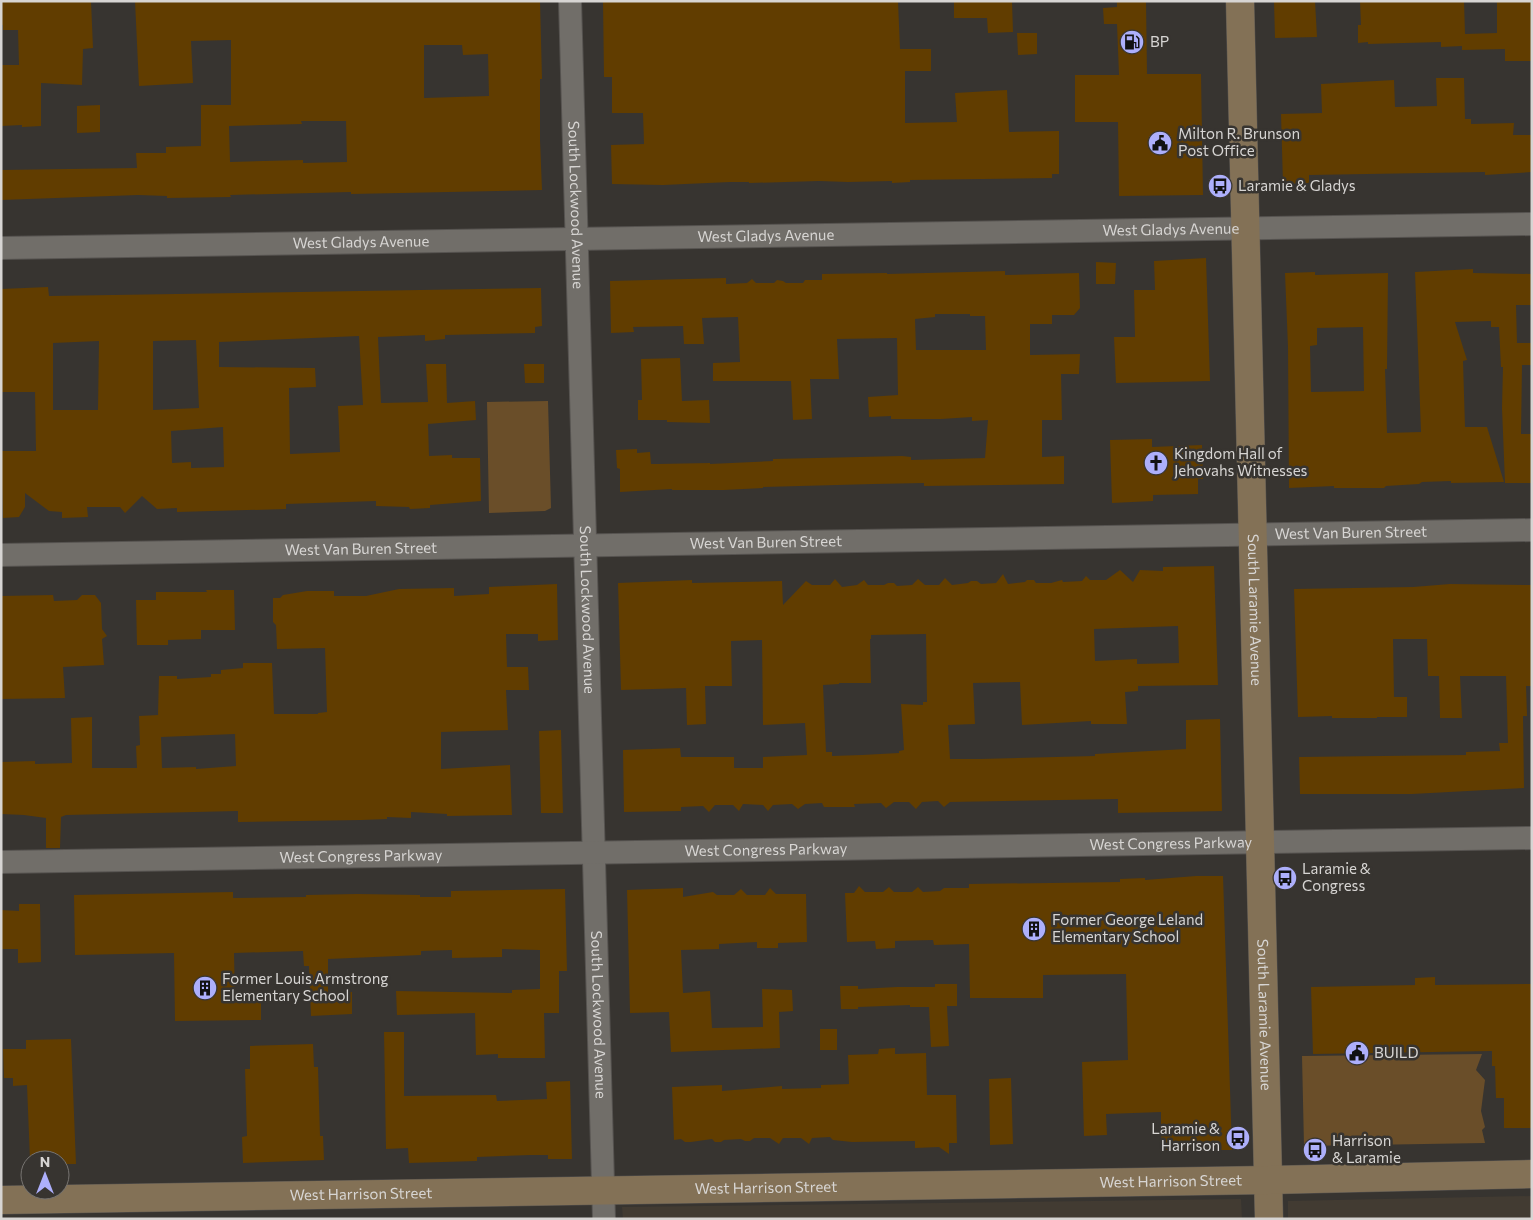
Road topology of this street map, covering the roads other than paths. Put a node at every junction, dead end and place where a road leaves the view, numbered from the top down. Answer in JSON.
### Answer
{"nodes":[{"id":1,"x":570,"y":1,"type":"edge"},
{"id":2,"x":1240,"y":1,"type":"edge"},
{"id":3,"x":1532,"y":224,"type":"edge"},
{"id":4,"x":1246,"y":229,"type":"junction"},
{"id":5,"x":577,"y":239,"type":"junction"},
{"id":6,"x":1,"y":248,"type":"edge"},
{"id":7,"x":1532,"y":530,"type":"edge"},
{"id":8,"x":1253,"y":534,"type":"junction"},
{"id":9,"x":585,"y":545,"type":"junction"},
{"id":10,"x":1,"y":555,"type":"edge"},
{"id":11,"x":1532,"y":838,"type":"edge"},
{"id":12,"x":1261,"y":843,"type":"junction"},
{"id":13,"x":594,"y":852,"type":"junction"},
{"id":14,"x":1,"y":862,"type":"edge"},
{"id":15,"x":1532,"y":1174,"type":"edge"},
{"id":16,"x":1268,"y":1180,"type":"junction"},
{"id":17,"x":603,"y":1190,"type":"junction"},
{"id":18,"x":1,"y":1200,"type":"edge"},
{"id":19,"x":604,"y":1219,"type":"edge"},
{"id":20,"x":1269,"y":1219,"type":"edge"}],
"edges":[{"from":1,"to":5,"type":"street","name":"South Lockwood Avenue"},
{"from":2,"to":4,"type":"street","name":"South Laramie Avenue"},
{"from":3,"to":4,"type":"street","name":"West Gladys Avenue"},
{"from":4,"to":5,"type":"street","name":"West Gladys Avenue"},
{"from":4,"to":8,"type":"street","name":"South Laramie Avenue"},
{"from":5,"to":6,"type":"street","name":"West Gladys Avenue"},
{"from":5,"to":9,"type":"street","name":"South Lockwood Avenue"},
{"from":7,"to":8,"type":"street","name":"West Van Buren Street"},
{"from":8,"to":9,"type":"street","name":"West Van Buren Street"},
{"from":8,"to":12,"type":"street","name":"South Laramie Avenue"},
{"from":9,"to":10,"type":"street","name":"West Van Buren Street"},
{"from":9,"to":13,"type":"street","name":"South Lockwood Avenue"},
{"from":11,"to":12,"type":"street","name":"West Congress Parkway"},
{"from":12,"to":13,"type":"street","name":"West Congress Parkway"},
{"from":12,"to":16,"type":"street","name":"South Laramie Avenue"},
{"from":13,"to":14,"type":"street","name":"West Congress Parkway"},
{"from":13,"to":17,"type":"street","name":"South Lockwood Avenue"},
{"from":15,"to":16,"type":"street","name":"West Harrison Street"},
{"from":16,"to":17,"type":"street","name":"West Harrison Street"},
{"from":16,"to":20,"type":"street","name":"South Laramie Avenue"},
{"from":17,"to":18,"type":"street","name":"West Harrison Street"},
{"from":17,"to":19,"type":"street","name":"South Lockwood Avenue"}]}
